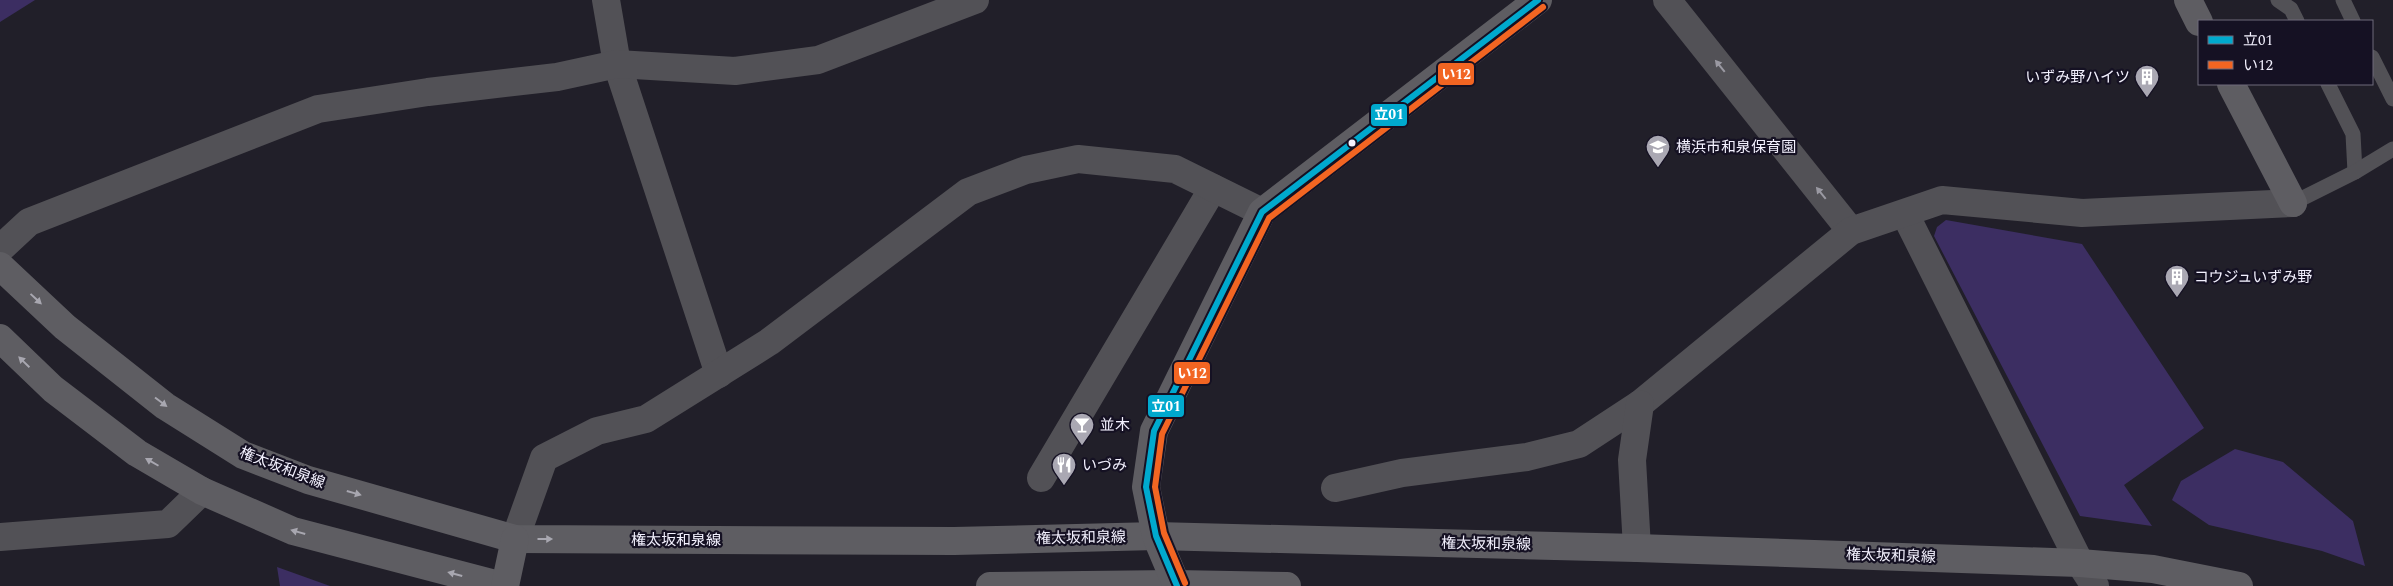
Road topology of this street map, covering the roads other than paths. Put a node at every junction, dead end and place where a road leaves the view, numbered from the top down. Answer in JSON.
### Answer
{"nodes":[{"id":1,"x":606,"y":0,"type":"edge"},
{"id":2,"x":975,"y":0,"type":"edge"},
{"id":3,"x":1538,"y":0,"type":"edge"},
{"id":4,"x":1667,"y":0,"type":"edge"},
{"id":5,"x":2188,"y":0,"type":"edge"},
{"id":6,"x":2278,"y":0,"type":"edge"},
{"id":7,"x":2343,"y":0,"type":"edge"},
{"id":8,"x":2198,"y":20,"type":"edge"},
{"id":9,"x":2296,"y":20,"type":"edge"},
{"id":10,"x":2353,"y":20,"type":"edge"},
{"id":11,"x":2373,"y":59,"type":"edge"},
{"id":12,"x":617,"y":64,"type":"junction"},
{"id":13,"x":2232,"y":85,"type":"edge"},
{"id":14,"x":2328,"y":85,"type":"edge"},
{"id":15,"x":2393,"y":99,"type":"edge"},
{"id":16,"x":2393,"y":149,"type":"edge"},
{"id":17,"x":2355,"y":172,"type":"junction"},
{"id":18,"x":1213,"y":188,"type":"junction"},
{"id":19,"x":2293,"y":203,"type":"junction"},
{"id":20,"x":1262,"y":212,"type":"junction"},
{"id":21,"x":1905,"y":214,"type":"junction"},
{"id":22,"x":1851,"y":231,"type":"junction"},
{"id":23,"x":0,"y":249,"type":"edge"},
{"id":24,"x":0,"y":266,"type":"edge"},
{"id":25,"x":0,"y":338,"type":"edge"},
{"id":26,"x":719,"y":374,"type":"junction"},
{"id":27,"x":1640,"y":404,"type":"junction"},
{"id":28,"x":1041,"y":478,"type":"dead end"},
{"id":29,"x":1335,"y":488,"type":"dead end"},
{"id":30,"x":202,"y":491,"type":"junction"},
{"id":31,"x":1156,"y":536,"type":"junction"},
{"id":32,"x":0,"y":537,"type":"edge"},
{"id":33,"x":516,"y":539,"type":"junction"},
{"id":34,"x":1638,"y":548,"type":"junction"},
{"id":35,"x":2080,"y":563,"type":"junction"},
{"id":36,"x":1176,"y":585,"type":"edge"},
{"id":37,"x":504,"y":586,"type":"edge"},
{"id":38,"x":990,"y":586,"type":"edge"},
{"id":39,"x":1287,"y":586,"type":"edge"},
{"id":40,"x":2095,"y":586,"type":"edge"},
{"id":41,"x":2239,"y":586,"type":"edge"}],
"edges":[{"from":1,"to":12,"type":"street"},
{"from":2,"to":12,"type":"street"},
{"from":3,"to":20,"type":"street"},
{"from":22,"to":4,"type":"street","one_way":true},
{"from":5,"to":8,"type":"street"},
{"from":6,"to":9,"type":"lane"},
{"from":7,"to":10,"type":"lane"},
{"from":11,"to":15,"type":"lane"},
{"from":12,"to":23,"type":"street"},
{"from":12,"to":26,"type":"street"},
{"from":13,"to":19,"type":"street"},
{"from":14,"to":17,"type":"lane"},
{"from":16,"to":17,"type":"lane"},
{"from":17,"to":19,"type":"lane"},
{"from":18,"to":20,"type":"street"},
{"from":18,"to":26,"type":"street"},
{"from":18,"to":28,"type":"street"},
{"from":19,"to":21,"type":"street"},
{"from":20,"to":31,"type":"street"},
{"from":21,"to":22,"type":"street"},
{"from":21,"to":35,"type":"street"},
{"from":22,"to":27,"type":"street"},
{"from":24,"to":33,"type":"street","name":"権太坂和泉線","one_way":true},
{"from":30,"to":25,"type":"street","one_way":true},
{"from":26,"to":33,"type":"street"},
{"from":27,"to":29,"type":"street"},
{"from":27,"to":34,"type":"street"},
{"from":30,"to":32,"type":"street"},
{"from":37,"to":30,"type":"street","one_way":true},
{"from":33,"to":31,"type":"street","name":"権太坂和泉線","one_way":true},
{"from":31,"to":34,"type":"street","name":"権太坂和泉線"},
{"from":31,"to":36,"type":"street"},
{"from":33,"to":37,"type":"street"},
{"from":34,"to":35,"type":"street","name":"権太坂和泉線"},
{"from":35,"to":40,"type":"street"},
{"from":35,"to":41,"type":"street","name":"権太坂和泉線"},
{"from":36,"to":38,"type":"street"},
{"from":36,"to":39,"type":"street"}]}
